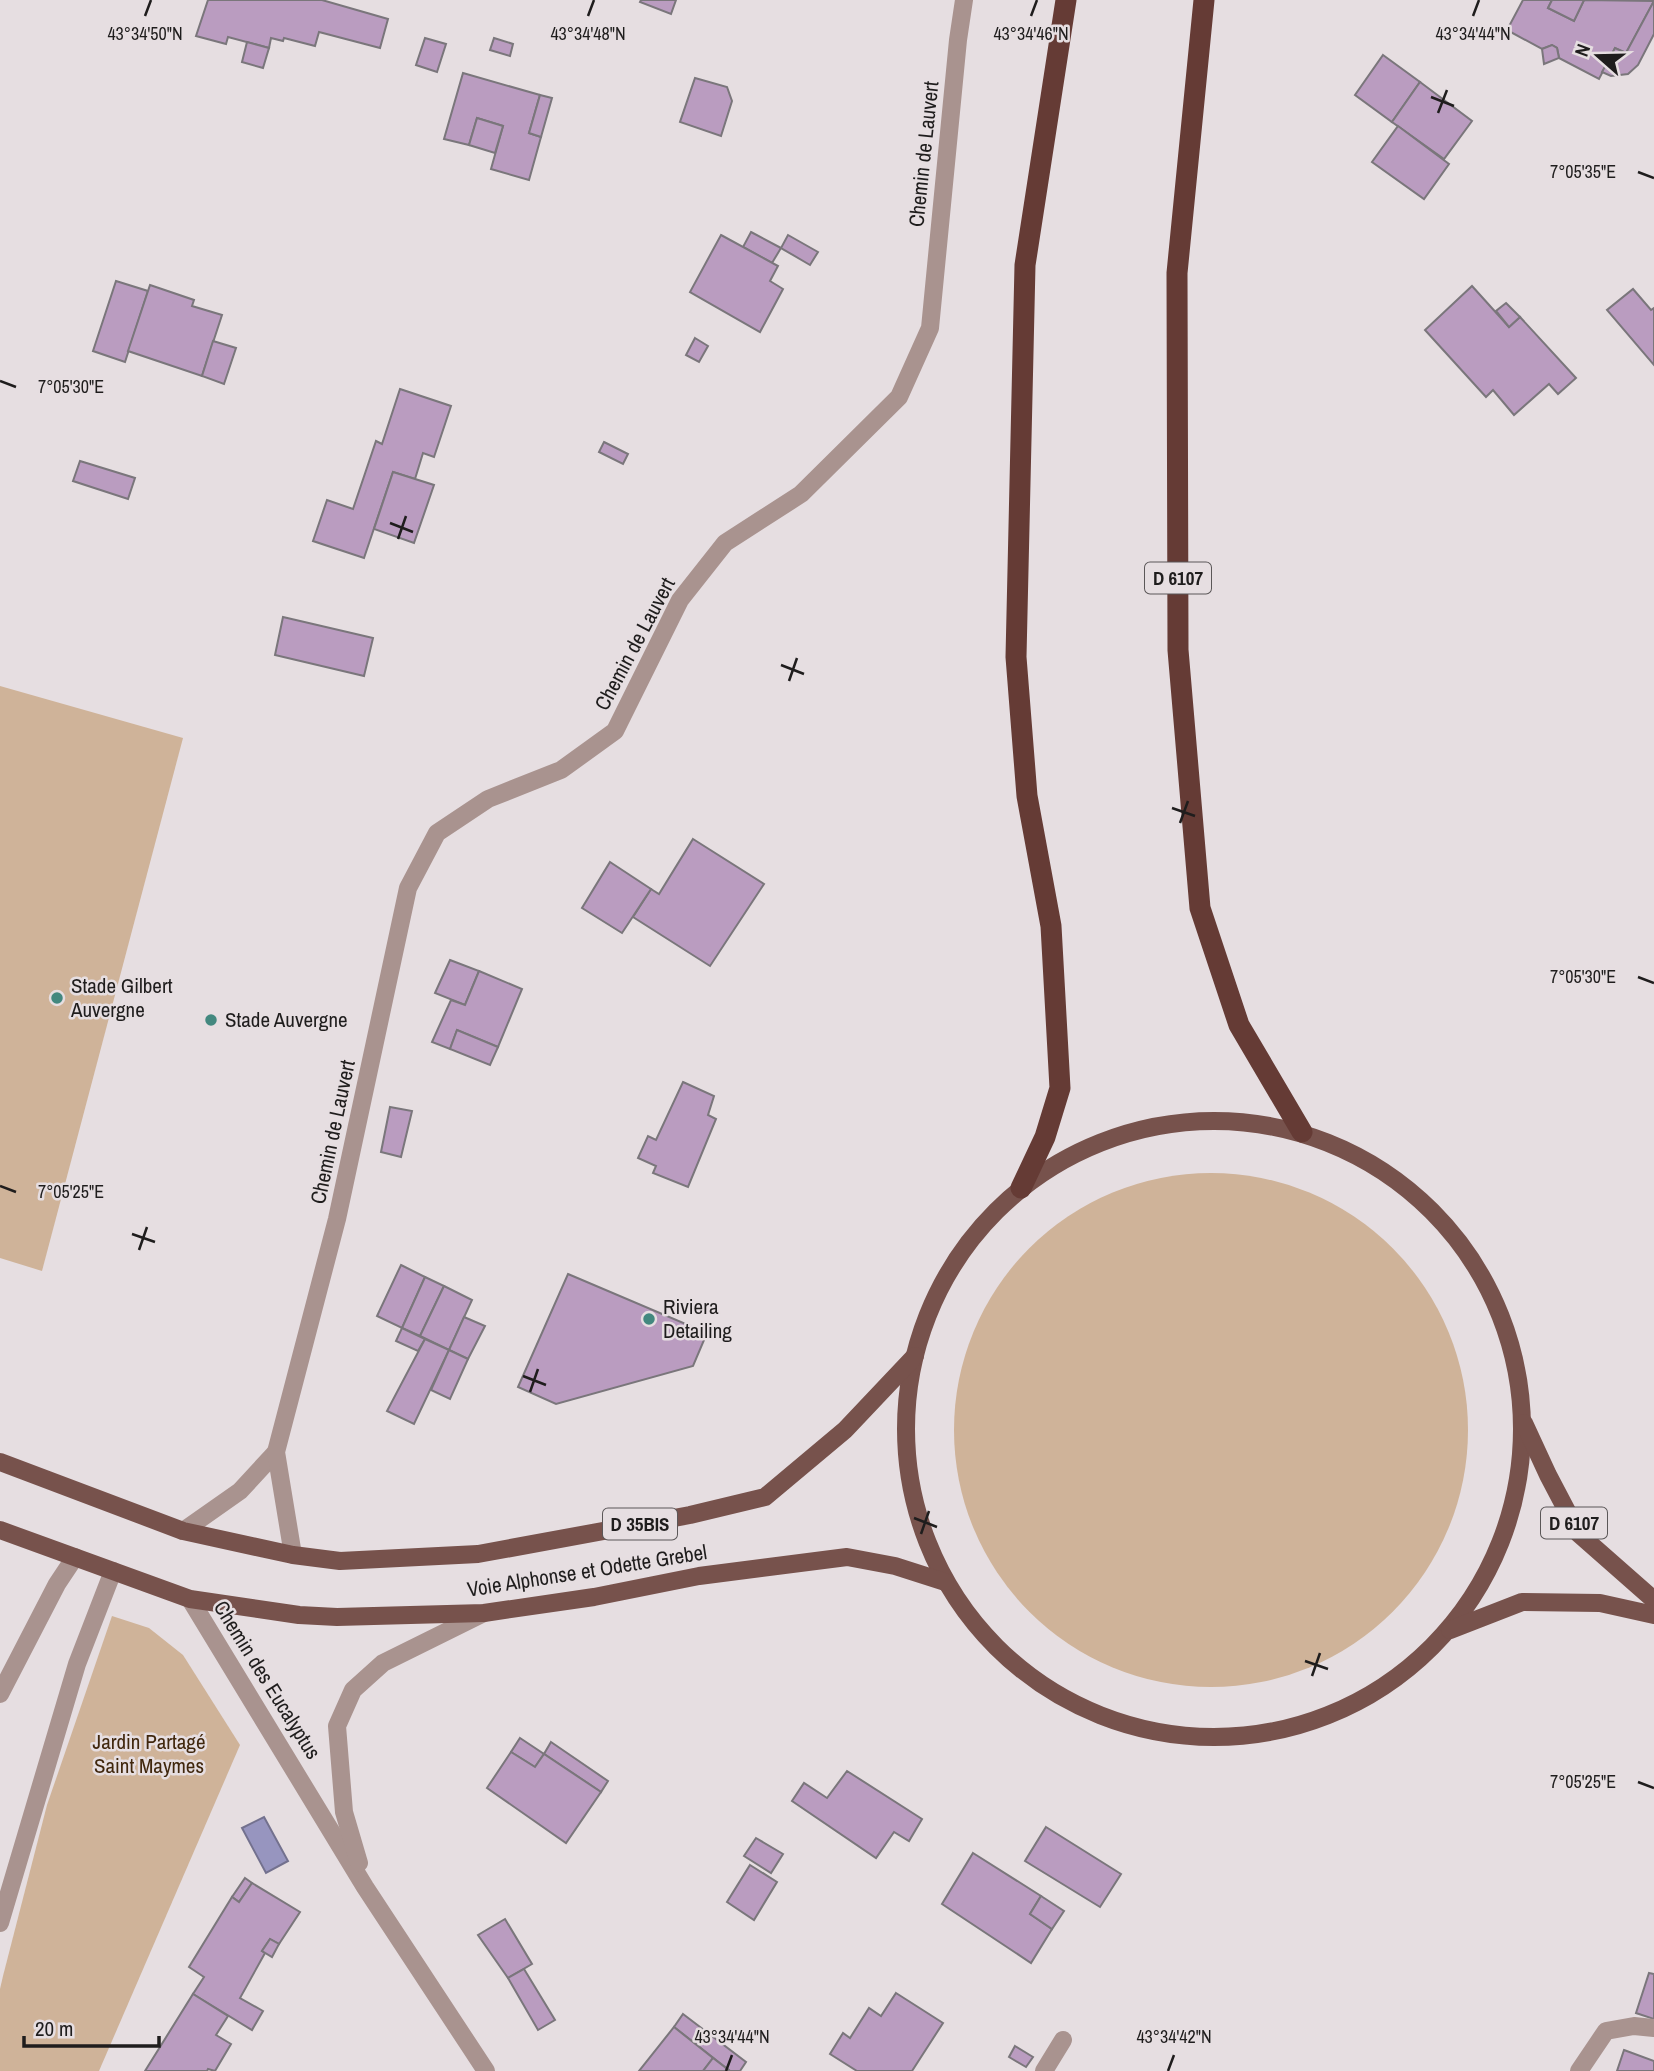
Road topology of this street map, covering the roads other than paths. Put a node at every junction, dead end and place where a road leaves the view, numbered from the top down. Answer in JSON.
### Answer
{"nodes":[{"id":1,"x":964,"y":0,"type":"edge"},
{"id":2,"x":1066,"y":0,"type":"edge"},
{"id":3,"x":1204,"y":0,"type":"edge"},
{"id":4,"x":1302,"y":1132,"type":"junction"},
{"id":5,"x":1021,"y":1188,"type":"junction"},
{"id":6,"x":915,"y":1356,"type":"junction"},
{"id":7,"x":1524,"y":1422,"type":"junction"},
{"id":8,"x":276,"y":1452,"type":"junction"},
{"id":9,"x":0,"y":1462,"type":"edge"},
{"id":10,"x":0,"y":1530,"type":"edge"},
{"id":11,"x":183,"y":1531,"type":"junction"},
{"id":12,"x":293,"y":1555,"type":"junction"},
{"id":13,"x":75,"y":1557,"type":"junction"},
{"id":14,"x":113,"y":1571,"type":"junction"},
{"id":15,"x":945,"y":1582,"type":"junction"},
{"id":16,"x":190,"y":1599,"type":"junction"},
{"id":17,"x":1654,"y":1600,"type":"edge"},
{"id":18,"x":484,"y":1613,"type":"junction"},
{"id":19,"x":1654,"y":1615,"type":"edge"},
{"id":20,"x":1450,"y":1630,"type":"junction"},
{"id":21,"x":0,"y":1694,"type":"edge"},
{"id":22,"x":365,"y":1887,"type":"junction"},
{"id":23,"x":0,"y":1923,"type":"edge"},
{"id":24,"x":1654,"y":2028,"type":"edge"},
{"id":25,"x":1063,"y":2040,"type":"dead end"},
{"id":26,"x":486,"y":2071,"type":"edge"},
{"id":27,"x":1044,"y":2071,"type":"edge"},
{"id":28,"x":1579,"y":2071,"type":"edge"}],
"edges":[{"from":1,"to":8,"type":"street","name":"Chemin de Lauvert"},
{"from":2,"to":5,"type":"highway"},
{"from":3,"to":4,"type":"highway","number":"D 6107"},
{"from":4,"to":5,"type":"main road"},
{"from":4,"to":7,"type":"main road"},
{"from":5,"to":6,"type":"main road"},
{"from":6,"to":12,"type":"main road","number":"D 35BIS"},
{"from":6,"to":15,"type":"main road"},
{"from":7,"to":17,"type":"main road","number":"D 6107"},
{"from":7,"to":20,"type":"main road"},
{"from":8,"to":11,"type":"street","name":"Chemin de Lauvert"},
{"from":8,"to":12,"type":"street","name":"Chemin de Lauvert"},
{"from":9,"to":11,"type":"main road","number":"D 35BIS"},
{"from":10,"to":13,"type":"main road","name":"Chemin des Eucalyptus"},
{"from":11,"to":12,"type":"main road","number":"D 35BIS"},
{"from":13,"to":14,"type":"main road","name":"Chemin des Eucalyptus"},
{"from":13,"to":21,"type":"street"},
{"from":14,"to":16,"type":"main road","name":"Chemin des Eucalyptus"},
{"from":14,"to":23,"type":"street"},
{"from":15,"to":18,"type":"main road","name":"Voie Alphonse et Odette Grebel"},
{"from":15,"to":20,"type":"main road"},
{"from":16,"to":18,"type":"main road","name":"Voie Alphonse et Odette Grebel"},
{"from":16,"to":22,"type":"street","name":"Chemin des Eucalyptus"},
{"from":18,"to":22,"type":"street","name":"Chemin des Eucalyptus"},
{"from":19,"to":20,"type":"main road"},
{"from":22,"to":26,"type":"street","name":"Chemin des Eucalyptus"},
{"from":24,"to":28,"type":"street"},
{"from":25,"to":27,"type":"street"}]}
